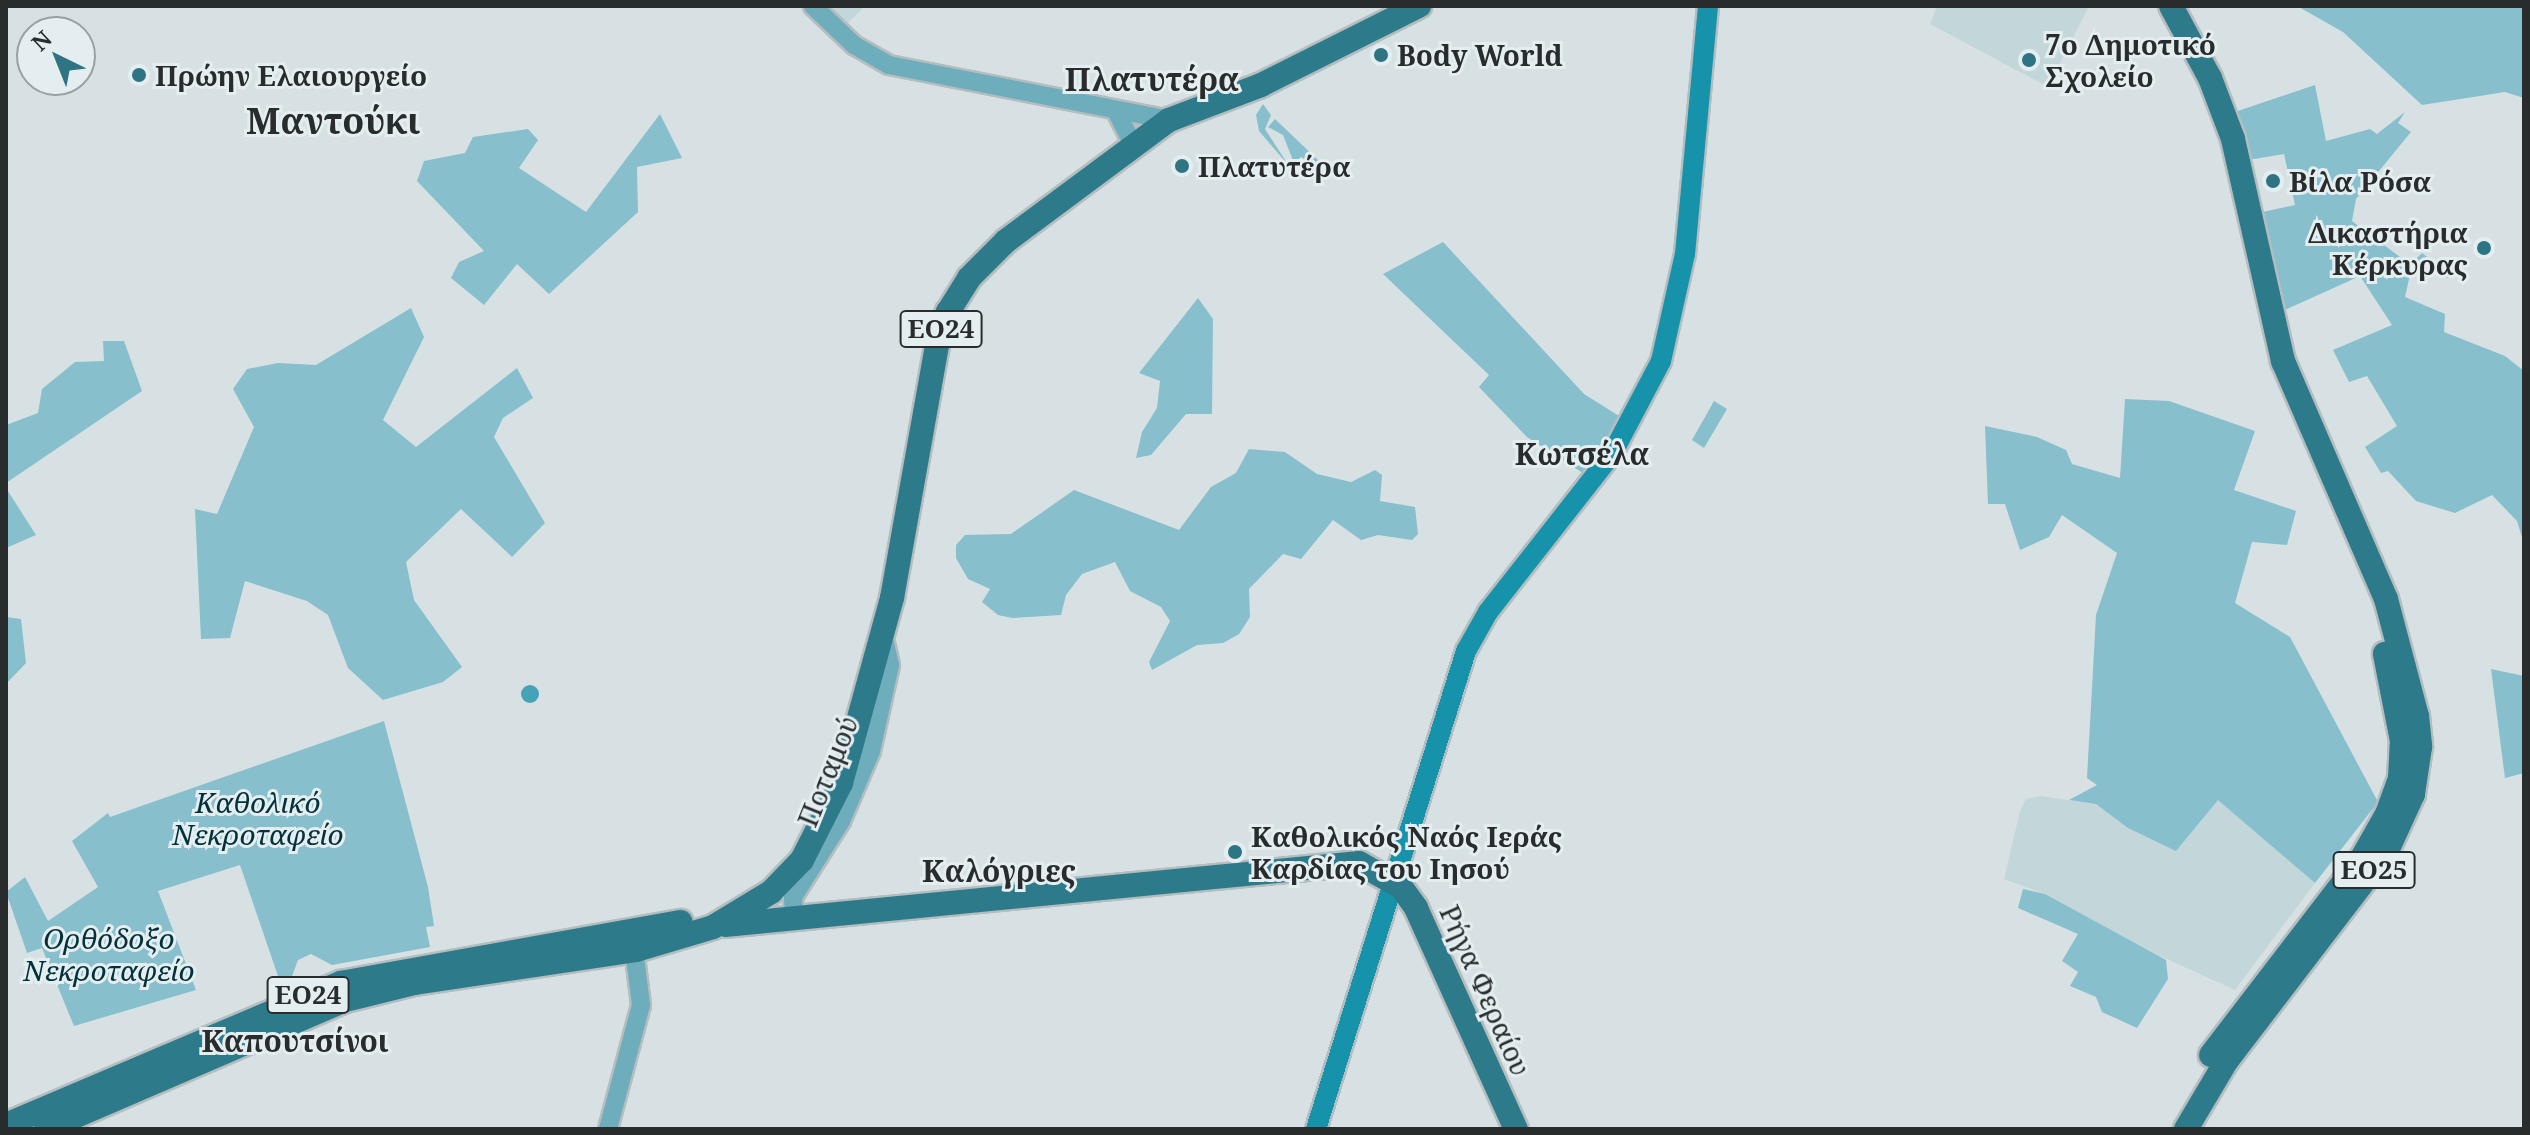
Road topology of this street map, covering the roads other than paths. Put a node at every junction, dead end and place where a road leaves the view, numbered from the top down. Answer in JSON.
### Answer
{"nodes":[{"id":1,"x":813,"y":6,"type":"edge"},
{"id":2,"x":1419,"y":6,"type":"edge"},
{"id":3,"x":1708,"y":6,"type":"edge"},
{"id":4,"x":2171,"y":6,"type":"edge"},
{"id":5,"x":1117,"y":113,"type":"junction"},
{"id":6,"x":1169,"y":120,"type":"junction"},
{"id":7,"x":1134,"y":146,"type":"junction"},
{"id":8,"x":2370,"y":569,"type":"junction"},
{"id":9,"x":884,"y":638,"type":"junction"},
{"id":10,"x":808,"y":847,"type":"junction"},
{"id":11,"x":1401,"y":852,"type":"junction"},
{"id":12,"x":1359,"y":863,"type":"junction"},
{"id":13,"x":1393,"y":881,"type":"junction"},
{"id":14,"x":794,"y":917,"type":"junction"},
{"id":15,"x":713,"y":927,"type":"junction"},
{"id":16,"x":633,"y":942,"type":"junction"},
{"id":17,"x":6,"y":1125,"type":"edge"},
{"id":18,"x":46,"y":1129,"type":"edge"},
{"id":19,"x":608,"y":1129,"type":"edge"},
{"id":20,"x":1316,"y":1129,"type":"edge"},
{"id":21,"x":1516,"y":1129,"type":"edge"},
{"id":22,"x":2169,"y":1129,"type":"edge"},
{"id":23,"x":2186,"y":1129,"type":"edge"}],
"edges":[{"from":1,"to":5,"type":"street"},
{"from":2,"to":6,"type":"main road","number":"ΕΟ24"},
{"from":3,"to":11,"type":"main road"},
{"from":4,"to":8,"type":"main road","number":"ΕΟ25"},
{"from":5,"to":6,"type":"street"},
{"from":5,"to":7,"type":"street"},
{"from":6,"to":7,"type":"main road","number":"ΕΟ24"},
{"from":7,"to":9,"type":"main road","number":"ΕΟ24"},
{"from":8,"to":22,"type":"main road","number":"ΕΟ25"},
{"from":8,"to":23,"type":"main road","number":"ΕΟ25"},
{"from":9,"to":10,"type":"main road","number":"ΕΟ24"},
{"from":9,"to":14,"type":"street","name":"Ποταμού"},
{"from":10,"to":15,"type":"main road","number":"ΕΟ24"},
{"from":10,"to":16,"type":"main road","number":"ΕΟ24"},
{"from":11,"to":12,"type":"main road"},
{"from":11,"to":13,"type":"main road"},
{"from":12,"to":13,"type":"main road"},
{"from":12,"to":14,"type":"main road"},
{"from":13,"to":20,"type":"main road"},
{"from":13,"to":21,"type":"main road","name":"Ρήγα Φεραίου"},
{"from":14,"to":15,"type":"main road"},
{"from":15,"to":16,"type":"main road","number":"ΕΟ24"},
{"from":16,"to":17,"type":"main road","number":"ΕΟ24"},
{"from":16,"to":18,"type":"main road","number":"ΕΟ24"},
{"from":16,"to":19,"type":"street"}]}
